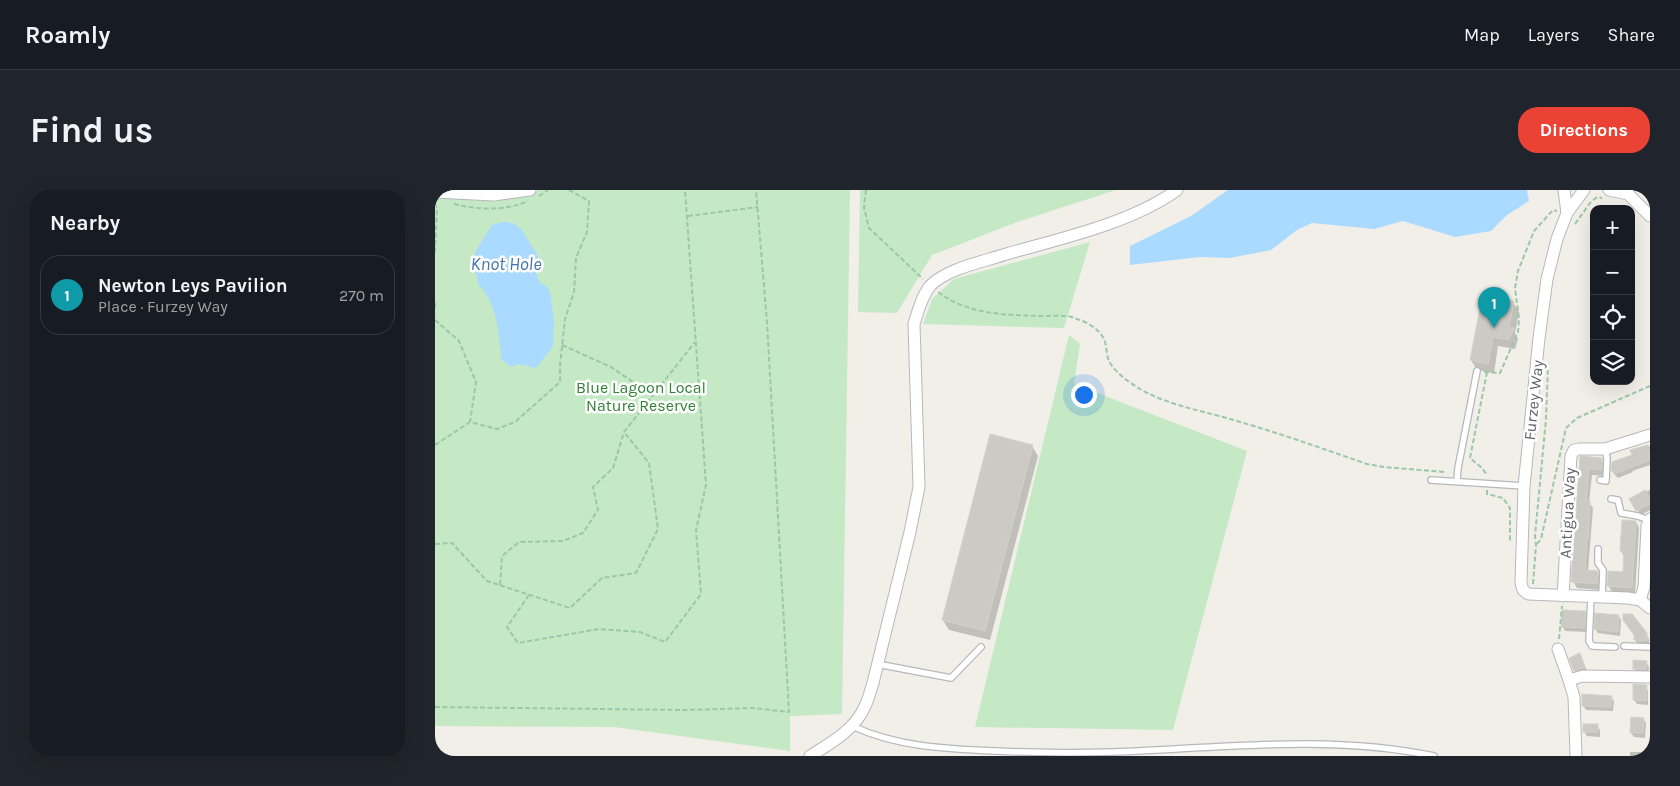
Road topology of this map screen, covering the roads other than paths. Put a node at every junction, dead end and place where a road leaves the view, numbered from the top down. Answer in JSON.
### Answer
{"nodes":[{"id":1,"x":530,"y":190,"type":"edge"},
{"id":2,"x":1177,"y":190,"type":"edge"},
{"id":3,"x":1564,"y":190,"type":"edge"},
{"id":4,"x":1584,"y":190,"type":"edge"},
{"id":5,"x":1611,"y":190,"type":"edge"},
{"id":6,"x":435,"y":192,"type":"edge"},
{"id":7,"x":1627,"y":192,"type":"edge"},
{"id":8,"x":1567,"y":213,"type":"junction"},
{"id":9,"x":1650,"y":216,"type":"edge"},
{"id":10,"x":1477,"y":371,"type":"road end"},
{"id":11,"x":1650,"y":435,"type":"edge"},
{"id":12,"x":1605,"y":449,"type":"junction"},
{"id":13,"x":1431,"y":480,"type":"dead end"},
{"id":14,"x":1600,"y":480,"type":"dead end"},
{"id":15,"x":1457,"y":481,"type":"junction"},
{"id":16,"x":1525,"y":486,"type":"junction"},
{"id":17,"x":1611,"y":499,"type":"dead end"},
{"id":18,"x":1649,"y":520,"type":"edge"},
{"id":19,"x":1598,"y":549,"type":"dead end"},
{"id":20,"x":1648,"y":557,"type":"edge"},
{"id":21,"x":1563,"y":596,"type":"junction"},
{"id":22,"x":1596,"y":596,"type":"junction"},
{"id":23,"x":1640,"y":600,"type":"junction"},
{"id":24,"x":1650,"y":608,"type":"edge"},
{"id":25,"x":981,"y":646,"type":"dead end"},
{"id":26,"x":1624,"y":646,"type":"dead end"},
{"id":27,"x":1615,"y":647,"type":"dead end"},
{"id":28,"x":1650,"y":647,"type":"edge"},
{"id":29,"x":1558,"y":648,"type":"road end"},
{"id":30,"x":877,"y":664,"type":"junction"},
{"id":31,"x":1650,"y":677,"type":"edge"},
{"id":32,"x":1569,"y":680,"type":"junction"},
{"id":33,"x":852,"y":726,"type":"junction"},
{"id":34,"x":809,"y":756,"type":"edge"},
{"id":35,"x":1434,"y":756,"type":"edge"},
{"id":36,"x":1576,"y":756,"type":"edge"}],
"edges":[{"from":1,"to":6,"type":"street"},
{"from":2,"to":30,"type":"street"},
{"from":3,"to":8,"type":"street","name":"Furzey Way"},
{"from":4,"to":8,"type":"street","name":"Furzey Way"},
{"from":5,"to":7,"type":"street"},
{"from":7,"to":9,"type":"street"},
{"from":8,"to":16,"type":"street","name":"Furzey Way"},
{"from":10,"to":15,"type":"lane"},
{"from":11,"to":12,"type":"street","name":"Antigua Way"},
{"from":12,"to":14,"type":"lane"},
{"from":12,"to":21,"type":"street","name":"Antigua Way"},
{"from":13,"to":15,"type":"lane"},
{"from":15,"to":16,"type":"lane"},
{"from":16,"to":21,"type":"street","name":"Furzey Way"},
{"from":17,"to":18,"type":"lane"},
{"from":18,"to":20,"type":"street"},
{"from":19,"to":22,"type":"lane"},
{"from":20,"to":23,"type":"street"},
{"from":21,"to":22,"type":"street"},
{"from":22,"to":23,"type":"street"},
{"from":22,"to":27,"type":"lane"},
{"from":23,"to":24,"type":"street"},
{"from":25,"to":30,"type":"lane"},
{"from":26,"to":28,"type":"lane"},
{"from":29,"to":32,"type":"street"},
{"from":30,"to":33,"type":"street"},
{"from":31,"to":32,"type":"street"},
{"from":32,"to":36,"type":"street"},
{"from":33,"to":34,"type":"street"},
{"from":33,"to":35,"type":"lane"}]}
